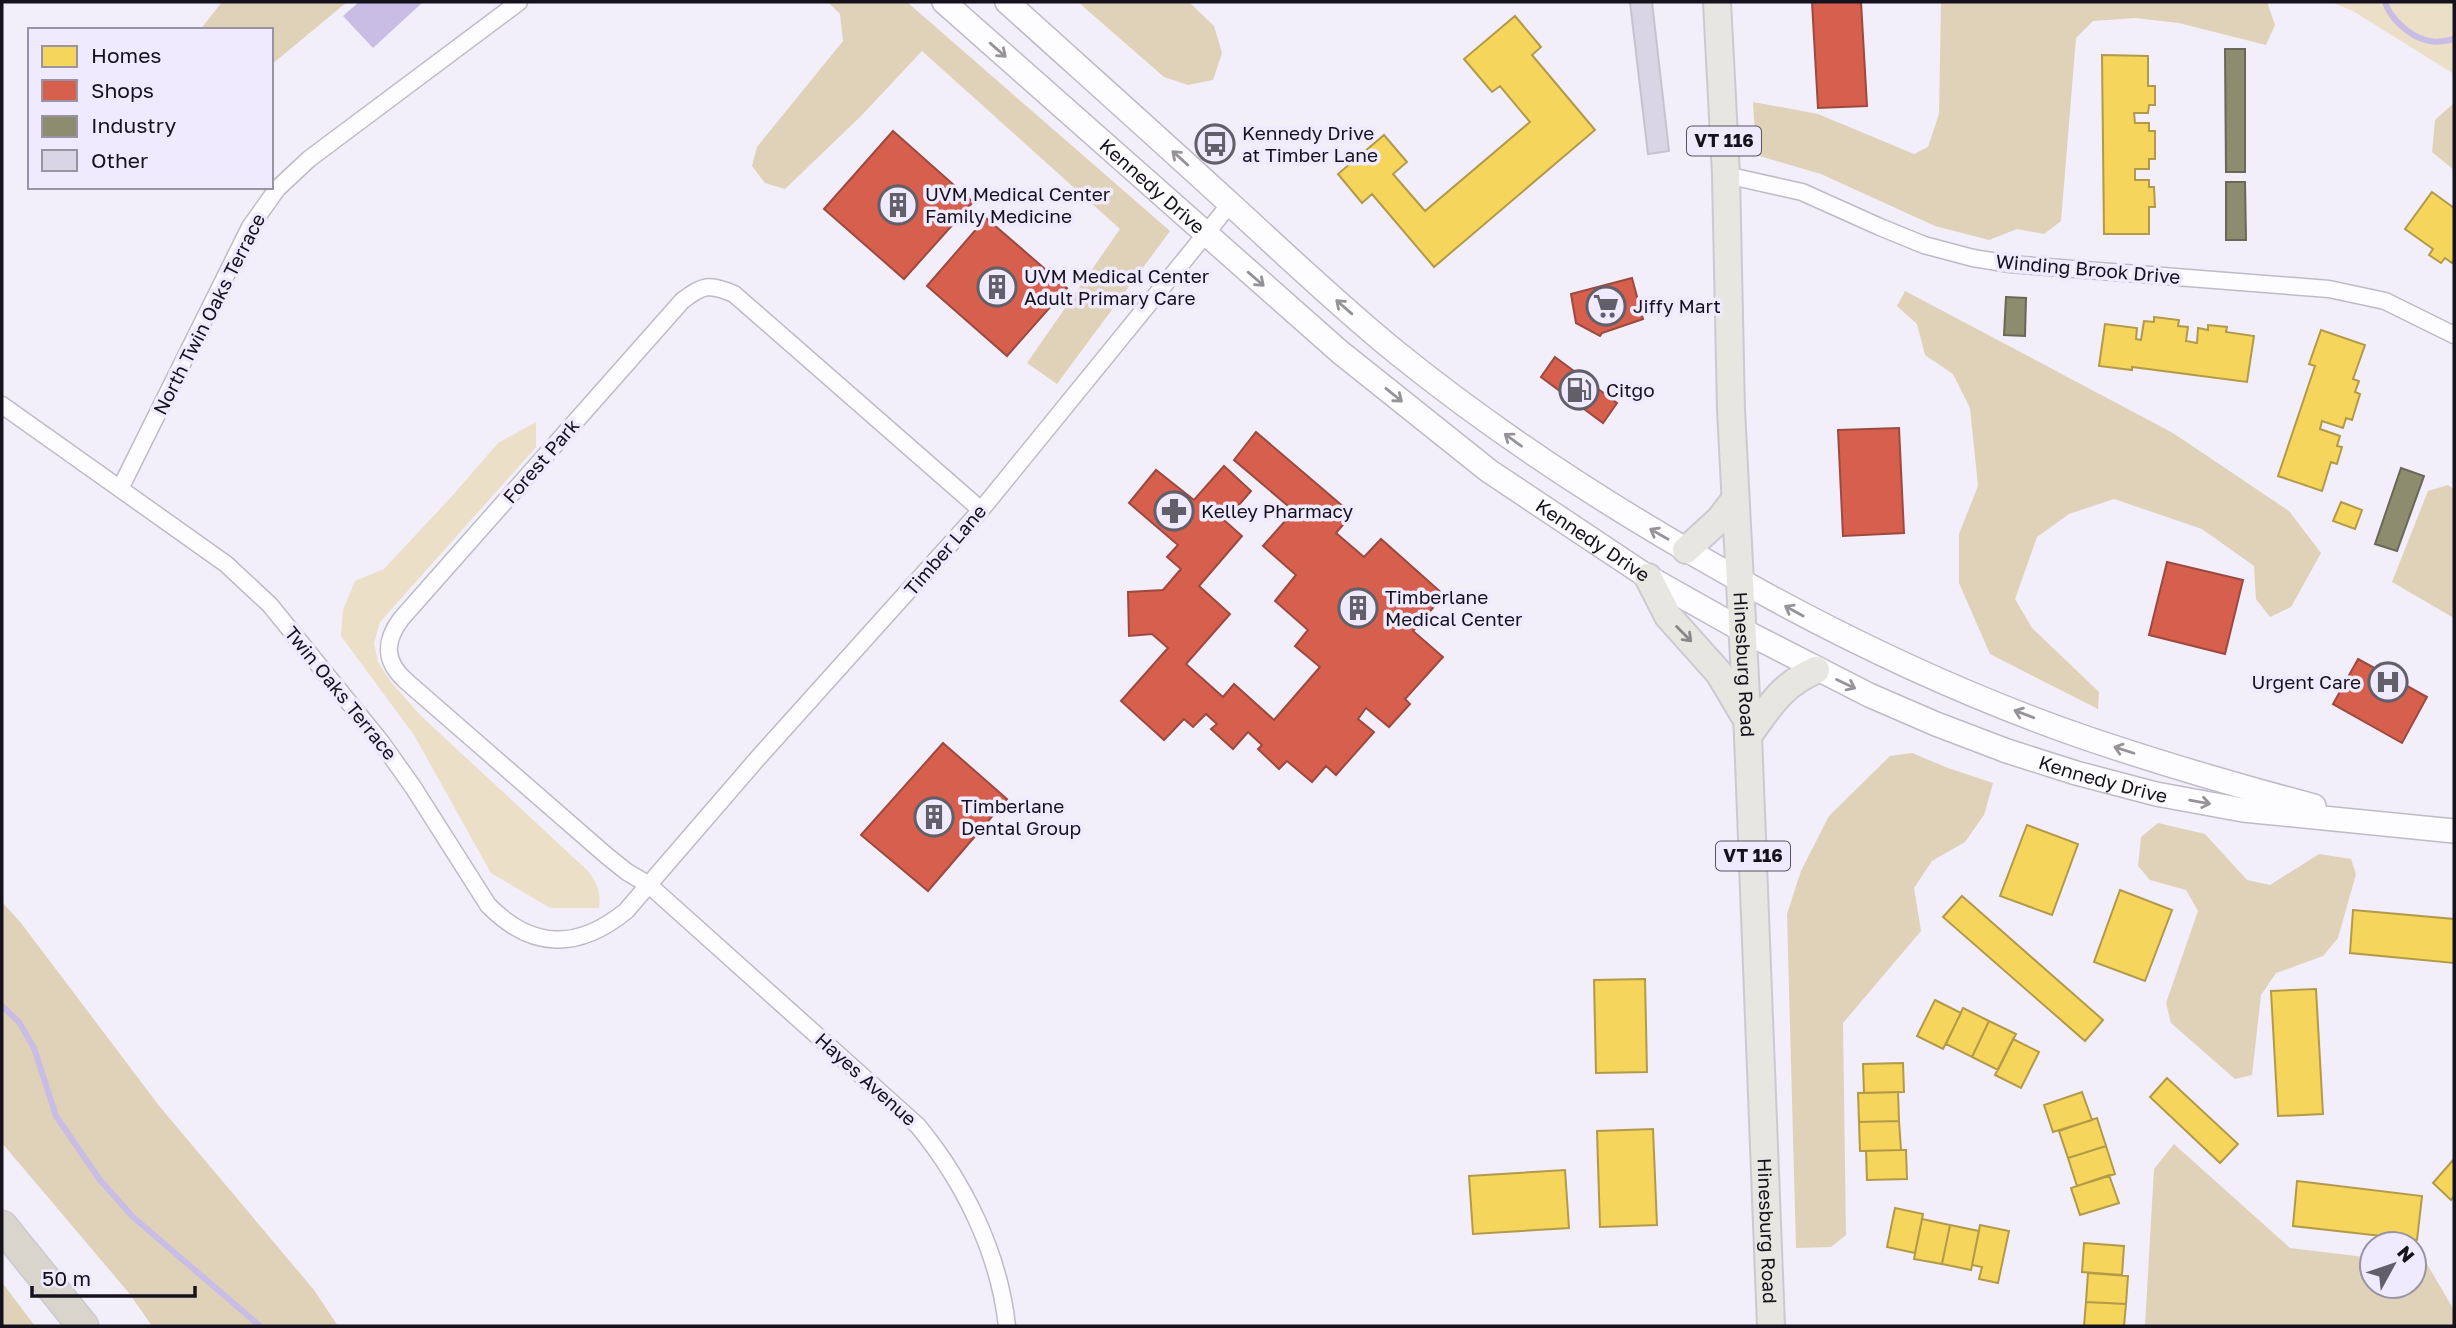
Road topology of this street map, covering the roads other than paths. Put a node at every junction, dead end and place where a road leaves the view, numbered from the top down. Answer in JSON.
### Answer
{"nodes":[{"id":1,"x":519,"y":2,"type":"edge"},
{"id":2,"x":944,"y":2,"type":"edge"},
{"id":3,"x":1007,"y":2,"type":"edge"},
{"id":4,"x":1717,"y":2,"type":"edge"},
{"id":5,"x":1726,"y":176,"type":"junction"},
{"id":6,"x":1230,"y":204,"type":"junction"},
{"id":7,"x":1207,"y":232,"type":"junction"},
{"id":8,"x":2454,"y":335,"type":"edge"},
{"id":9,"x":2,"y":405,"type":"edge"},
{"id":10,"x":120,"y":489,"type":"junction"},
{"id":11,"x":1735,"y":499,"type":"junction"},
{"id":12,"x":981,"y":510,"type":"junction"},
{"id":13,"x":1686,"y":550,"type":"junction"},
{"id":14,"x":1648,"y":577,"type":"junction"},
{"id":15,"x":1739,"y":580,"type":"junction"},
{"id":16,"x":1742,"y":630,"type":"junction"},
{"id":17,"x":1816,"y":670,"type":"junction"},
{"id":18,"x":1748,"y":729,"type":"junction"},
{"id":19,"x":2378,"y":822,"type":"junction"},
{"id":20,"x":2454,"y":831,"type":"edge"},
{"id":21,"x":649,"y":886,"type":"junction"},
{"id":22,"x":2,"y":1226,"type":"edge"},
{"id":23,"x":83,"y":1326,"type":"edge"},
{"id":24,"x":1007,"y":1326,"type":"edge"},
{"id":25,"x":1771,"y":1326,"type":"edge"}],
"edges":[{"from":1,"to":10,"type":"street","name":"North Twin Oaks Terrace"},
{"from":2,"to":7,"type":"main road","name":"Kennedy Drive","one_way":true},
{"from":6,"to":3,"type":"main road","name":"Kennedy Drive","one_way":true},
{"from":4,"to":5,"type":"main road","name":"Hinesburg Road","number":"VT 116"},
{"from":5,"to":8,"type":"street","name":"Winding Brook Drive"},
{"from":5,"to":11,"type":"main road","name":"Hinesburg Road","number":"VT 116"},
{"from":6,"to":7,"type":"street","name":"Timber Lane"},
{"from":13,"to":6,"type":"main road","name":"Kennedy Drive","one_way":true},
{"from":7,"to":12,"type":"street","name":"Timber Lane"},
{"from":7,"to":14,"type":"main road","name":"Kennedy Drive","one_way":true},
{"from":9,"to":10,"type":"street","name":"Twin Oaks Terrace"},
{"from":10,"to":21,"type":"street","name":"Twin Oaks Terrace"},
{"from":11,"to":13,"type":"main road"},
{"from":11,"to":15,"type":"main road","name":"Hinesburg Road","number":"VT 116"},
{"from":12,"to":21,"type":"street","name":"Timber Lane"},
{"from":12,"to":21,"type":"street","name":"Forest Park"},
{"from":13,"to":15,"type":"main road","name":"Kennedy Drive"},
{"from":14,"to":16,"type":"main road","name":"Kennedy Drive"},
{"from":14,"to":18,"type":"main road","one_way":true},
{"from":15,"to":16,"type":"main road","name":"Hinesburg Road","number":"VT 116"},
{"from":19,"to":15,"type":"main road","name":"Kennedy Drive","one_way":true},
{"from":16,"to":17,"type":"main road","name":"Kennedy Drive"},
{"from":16,"to":18,"type":"main road","name":"Hinesburg Road","number":"VT 116"},
{"from":17,"to":18,"type":"main road"},
{"from":17,"to":19,"type":"main road","name":"Kennedy Drive","one_way":true},
{"from":18,"to":25,"type":"main road","name":"Hinesburg Road","number":"VT 116"},
{"from":19,"to":20,"type":"main road","name":"Kennedy Drive"},
{"from":21,"to":24,"type":"street","name":"Hayes Avenue"},
{"from":22,"to":23,"type":"highway"}]}
